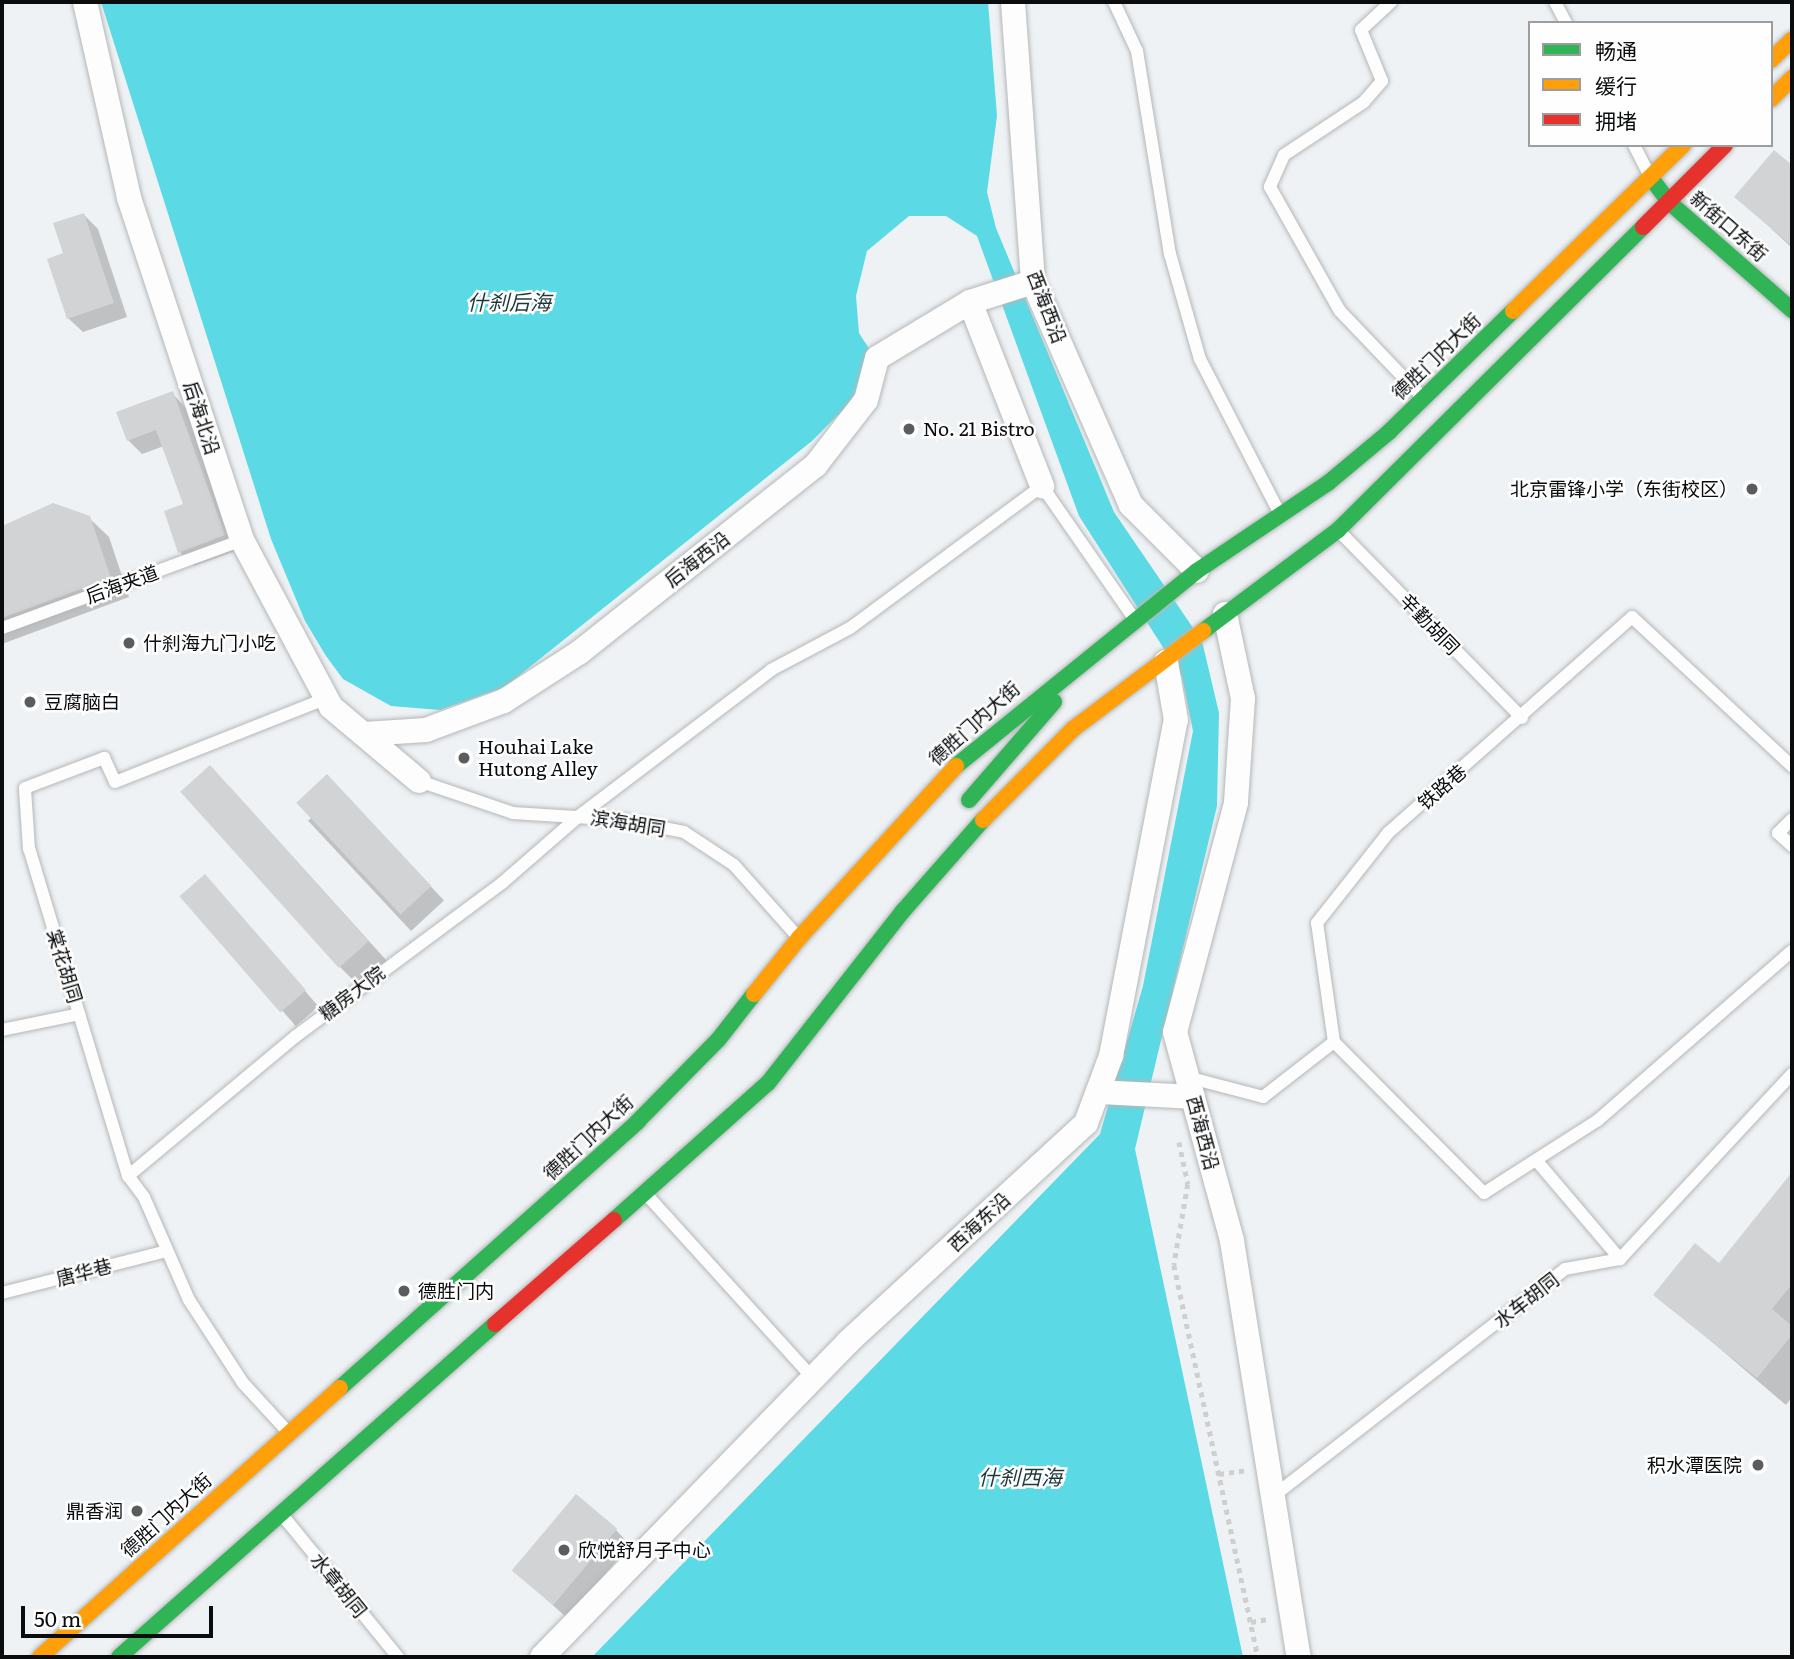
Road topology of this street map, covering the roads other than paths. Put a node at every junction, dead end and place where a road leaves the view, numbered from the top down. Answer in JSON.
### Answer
{"nodes":[{"id":1,"x":85,"y":2,"type":"edge"},
{"id":2,"x":1013,"y":2,"type":"edge"},
{"id":3,"x":1114,"y":2,"type":"edge"},
{"id":4,"x":1391,"y":2,"type":"edge"},
{"id":5,"x":1555,"y":2,"type":"edge"},
{"id":6,"x":1565,"y":21,"type":"edge"},
{"id":7,"x":1792,"y":40,"type":"edge"},
{"id":8,"x":1773,"y":58,"type":"edge"},
{"id":9,"x":1792,"y":78,"type":"edge"},
{"id":10,"x":1773,"y":97,"type":"edge"},
{"id":11,"x":1634,"y":147,"type":"edge"},
{"id":12,"x":1681,"y":147,"type":"edge"},
{"id":13,"x":1723,"y":147,"type":"edge"},
{"id":14,"x":1651,"y":176,"type":"junction"},
{"id":15,"x":1669,"y":201,"type":"junction"},
{"id":16,"x":1033,"y":282,"type":"junction"},
{"id":17,"x":970,"y":302,"type":"junction"},
{"id":18,"x":1792,"y":310,"type":"edge"},
{"id":19,"x":1423,"y":398,"type":"junction"},
{"id":20,"x":1417,"y":454,"type":"junction"},
{"id":21,"x":1042,"y":486,"type":"junction"},
{"id":22,"x":1332,"y":509,"type":"dead end"},
{"id":23,"x":1280,"y":516,"type":"junction"},
{"id":24,"x":1338,"y":530,"type":"junction"},
{"id":25,"x":242,"y":540,"type":"junction"},
{"id":26,"x":1273,"y":541,"type":"dead end"},
{"id":27,"x":1203,"y":577,"type":"junction"},
{"id":28,"x":1225,"y":614,"type":"junction"},
{"id":29,"x":1138,"y":625,"type":"junction"},
{"id":30,"x":2,"y":628,"type":"edge"},
{"id":31,"x":1166,"y":662,"type":"junction"},
{"id":32,"x":327,"y":698,"type":"junction"},
{"id":33,"x":1522,"y":718,"type":"junction"},
{"id":34,"x":364,"y":734,"type":"junction"},
{"id":35,"x":1792,"y":766,"type":"edge"},
{"id":36,"x":419,"y":780,"type":"joint"},
{"id":37,"x":958,"y":813,"type":"dead end"},
{"id":38,"x":579,"y":816,"type":"junction"},
{"id":39,"x":1792,"y":819,"type":"edge"},
{"id":40,"x":938,"y":845,"type":"dead end"},
{"id":41,"x":1792,"y":846,"type":"edge"},
{"id":42,"x":903,"y":911,"type":"junction"},
{"id":43,"x":799,"y":939,"type":"junction"},
{"id":44,"x":1792,"y":951,"type":"edge"},
{"id":45,"x":79,"y":1014,"type":"junction"},
{"id":46,"x":2,"y":1030,"type":"edge"},
{"id":47,"x":1334,"y":1042,"type":"junction"},
{"id":48,"x":1792,"y":1074,"type":"edge"},
{"id":49,"x":1104,"y":1092,"type":"junction"},
{"id":50,"x":1187,"y":1094,"type":"junction"},
{"id":51,"x":1536,"y":1160,"type":"junction"},
{"id":52,"x":128,"y":1176,"type":"junction"},
{"id":53,"x":646,"y":1193,"type":"junction"},
{"id":54,"x":167,"y":1251,"type":"junction"},
{"id":55,"x":1620,"y":1259,"type":"junction"},
{"id":56,"x":2,"y":1293,"type":"edge"},
{"id":57,"x":813,"y":1378,"type":"junction"},
{"id":58,"x":288,"y":1432,"type":"junction"},
{"id":59,"x":1276,"y":1493,"type":"junction"},
{"id":60,"x":280,"y":1512,"type":"junction"},
{"id":61,"x":40,"y":1657,"type":"edge"},
{"id":62,"x":119,"y":1657,"type":"edge"},
{"id":63,"x":398,"y":1657,"type":"edge"},
{"id":64,"x":541,"y":1657,"type":"edge"},
{"id":65,"x":1299,"y":1657,"type":"edge"}],
"edges":[{"from":1,"to":25,"type":"street","name":"后海北沿"},
{"from":2,"to":16,"type":"street","name":"西海西沿"},
{"from":3,"to":23,"type":"lane"},
{"from":4,"to":19,"type":"lane"},
{"from":5,"to":6,"type":"lane"},
{"from":7,"to":8,"type":"main road"},
{"from":9,"to":10,"type":"main road"},
{"from":11,"to":14,"type":"lane"},
{"from":12,"to":14,"type":"main road","name":"德胜门内大街"},
{"from":13,"to":15,"type":"main road"},
{"from":14,"to":15,"type":"main road","name":"新街口东街"},
{"from":14,"to":19,"type":"main road","name":"德胜门内大街"},
{"from":15,"to":18,"type":"main road","name":"新街口东街"},
{"from":15,"to":20,"type":"main road"},
{"from":16,"to":17,"type":"street","name":"后海西沿"},
{"from":16,"to":27,"type":"street","name":"西海西沿"},
{"from":17,"to":21,"type":"street"},
{"from":17,"to":34,"type":"street","name":"后海西沿"},
{"from":19,"to":23,"type":"main road","name":"德胜门内大街"},
{"from":20,"to":22,"type":"main road"},
{"from":20,"to":24,"type":"main road"},
{"from":21,"to":29,"type":"lane"},
{"from":21,"to":38,"type":"lane","name":"糖房大院"},
{"from":23,"to":27,"type":"main road","name":"德胜门内大街"},
{"from":24,"to":28,"type":"main road"},
{"from":24,"to":33,"type":"lane","name":"辛勤胡同"},
{"from":25,"to":30,"type":"lane","name":"后海夹道"},
{"from":25,"to":32,"type":"street","name":"后海北沿"},
{"from":26,"to":27,"type":"main road"},
{"from":27,"to":29,"type":"main road"},
{"from":28,"to":31,"type":"main road"},
{"from":28,"to":50,"type":"street","name":"西海西沿"},
{"from":29,"to":37,"type":"main road","name":"德胜门内大街"},
{"from":29,"to":43,"type":"main road","name":"德胜门内大街"},
{"from":31,"to":42,"type":"main road"},
{"from":31,"to":49,"type":"street","name":"西海东沿"},
{"from":32,"to":34,"type":"street","name":"后海北沿"},
{"from":32,"to":45,"type":"lane","name":"棠花胡同"},
{"from":33,"to":35,"type":"lane","name":"铁路巷"},
{"from":33,"to":47,"type":"lane","name":"铁路巷"},
{"from":34,"to":36,"type":"street","name":"后海北沿"},
{"from":36,"to":38,"type":"lane","name":"滨海胡同"},
{"from":38,"to":43,"type":"lane","name":"滨海胡同"},
{"from":38,"to":52,"type":"lane","name":"糖房大院"},
{"from":39,"to":41,"type":"lane"},
{"from":40,"to":42,"type":"main road"},
{"from":42,"to":53,"type":"main road"},
{"from":43,"to":58,"type":"main road","name":"德胜门内大街"},
{"from":44,"to":51,"type":"lane"},
{"from":45,"to":46,"type":"lane"},
{"from":45,"to":52,"type":"lane","name":"棠花胡同"},
{"from":47,"to":50,"type":"lane"},
{"from":47,"to":51,"type":"lane"},
{"from":48,"to":55,"type":"lane"},
{"from":49,"to":50,"type":"street"},
{"from":49,"to":57,"type":"street","name":"西海东沿"},
{"from":50,"to":59,"type":"street","name":"西海西沿"},
{"from":51,"to":55,"type":"lane"},
{"from":52,"to":54,"type":"lane","name":"棠花胡同"},
{"from":53,"to":57,"type":"lane"},
{"from":53,"to":60,"type":"main road"},
{"from":54,"to":56,"type":"lane","name":"唐华巷"},
{"from":54,"to":58,"type":"lane","name":"棠花胡同"},
{"from":55,"to":59,"type":"lane","name":"水车胡同"},
{"from":57,"to":64,"type":"street","name":"西海东沿"},
{"from":58,"to":61,"type":"main road","name":"德胜门内大街"},
{"from":59,"to":65,"type":"street","name":"西海西沿"},
{"from":60,"to":62,"type":"main road"},
{"from":60,"to":63,"type":"lane","name":"水章胡同"}]}
